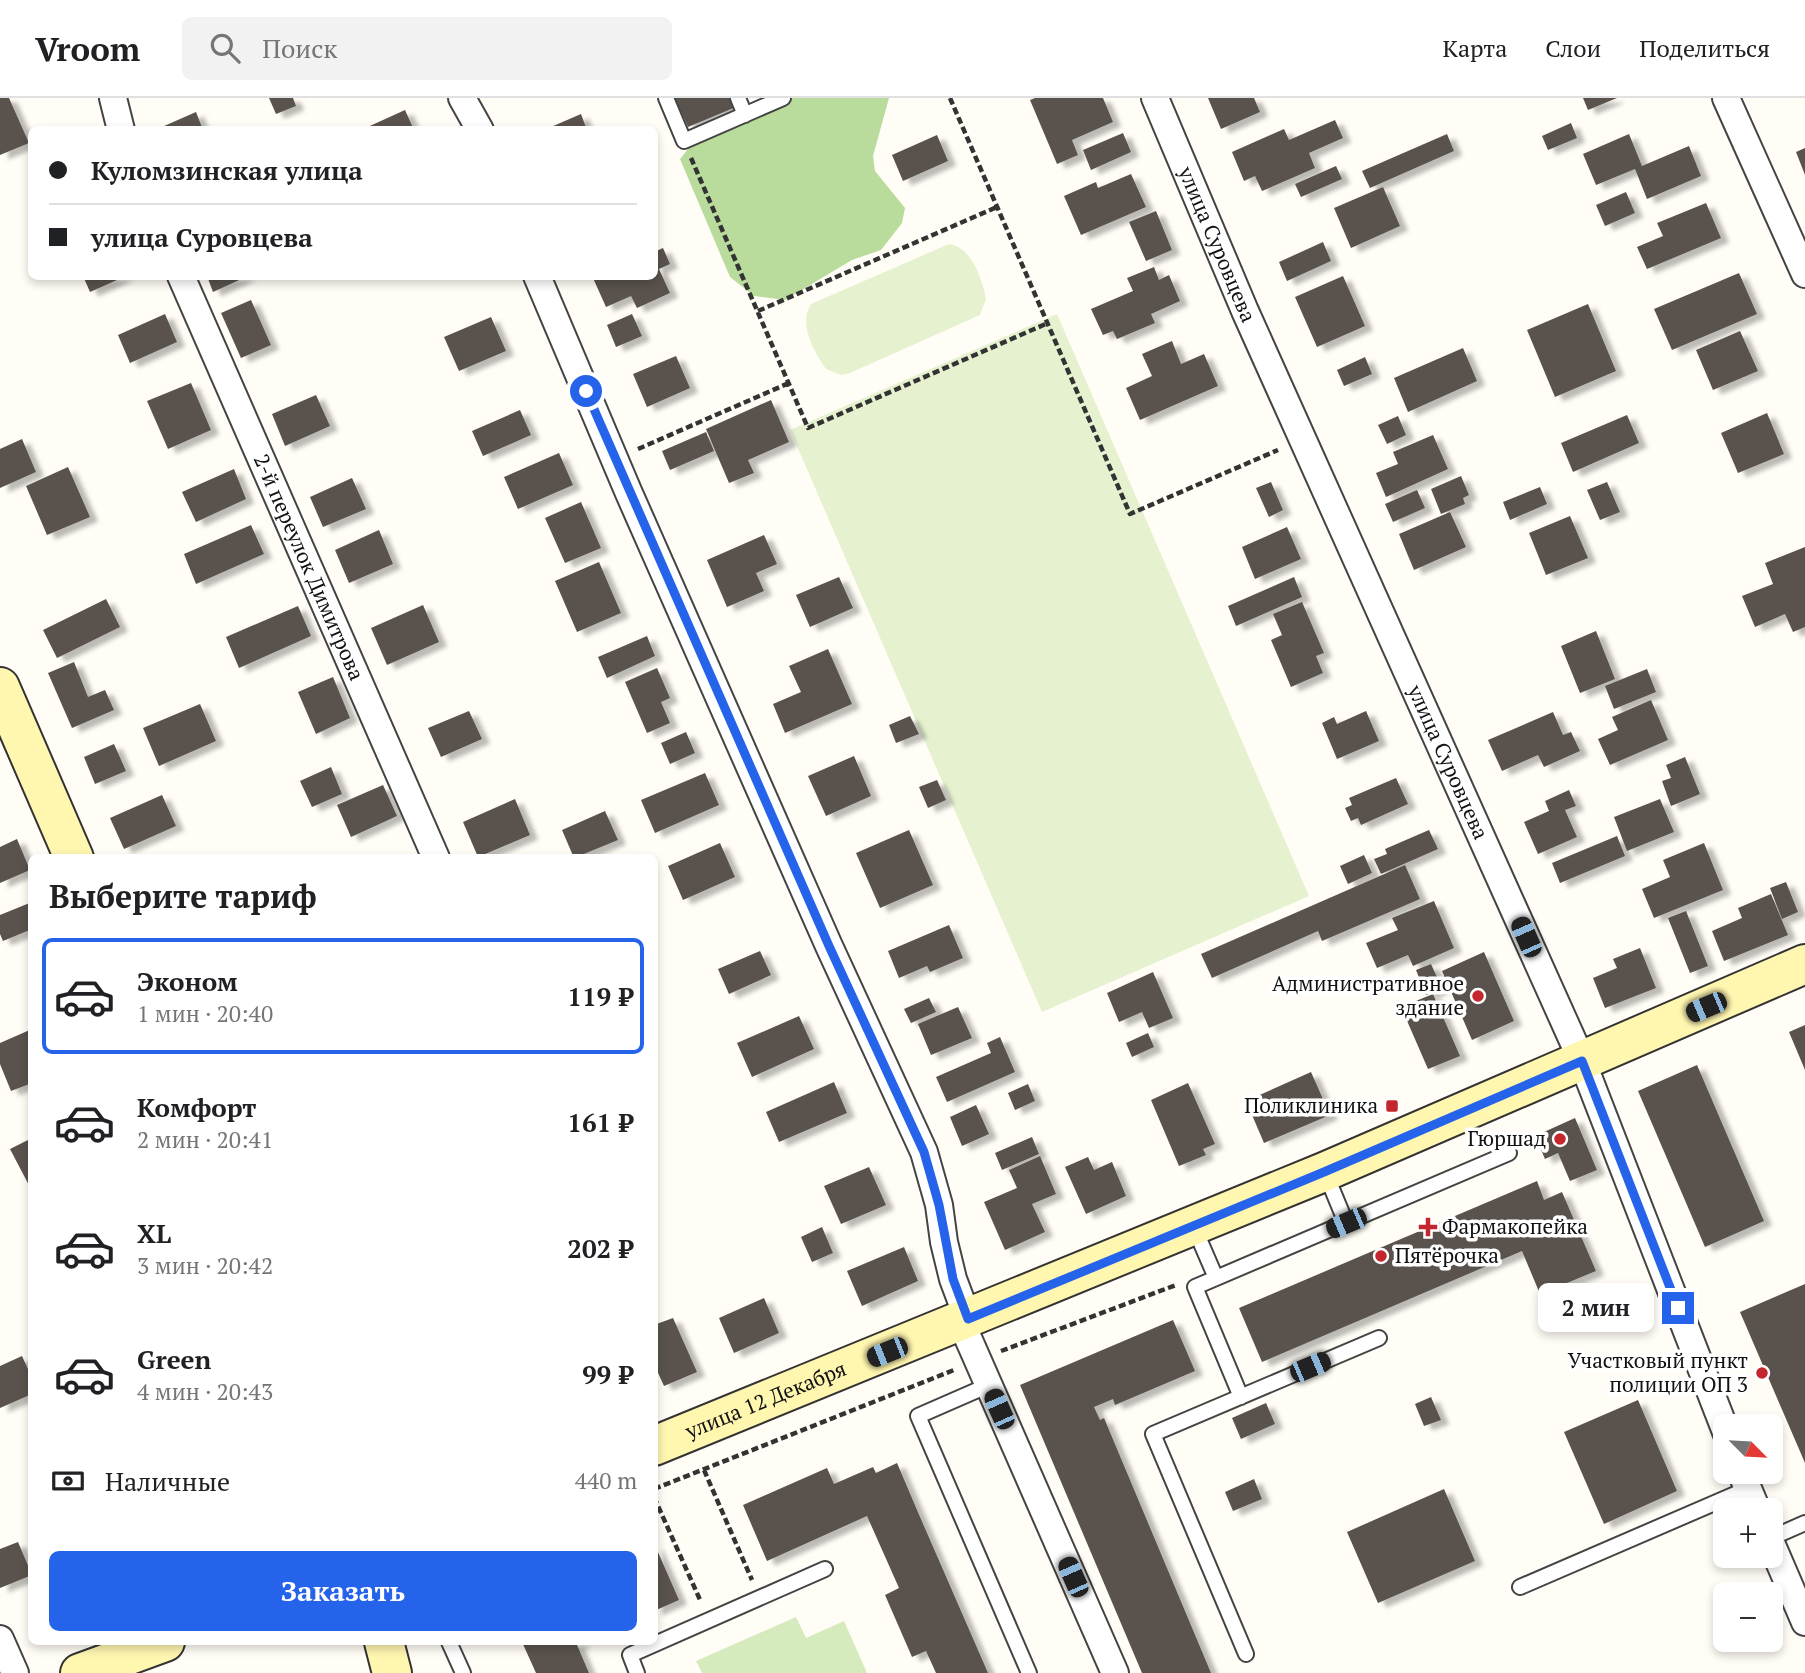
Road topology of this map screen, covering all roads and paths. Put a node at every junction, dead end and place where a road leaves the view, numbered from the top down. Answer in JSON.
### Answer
{"nodes":[{"id":1,"x":113,"y":98,"type":"edge"},
{"id":2,"x":462,"y":98,"type":"edge"},
{"id":3,"x":666,"y":98,"type":"edge"},
{"id":4,"x":737,"y":98,"type":"edge"},
{"id":5,"x":783,"y":98,"type":"edge"},
{"id":6,"x":950,"y":98,"type":"edge"},
{"id":7,"x":1155,"y":98,"type":"edge"},
{"id":8,"x":1726,"y":98,"type":"edge"},
{"id":9,"x":745,"y":115,"type":"junction"},
{"id":10,"x":120,"y":126,"type":"edge"},
{"id":11,"x":478,"y":126,"type":"edge"},
{"id":12,"x":684,"y":141,"type":"junction"},
{"id":13,"x":998,"y":207,"type":"junction"},
{"id":14,"x":1805,"y":274,"type":"edge"},
{"id":15,"x":183,"y":280,"type":"edge"},
{"id":16,"x":539,"y":280,"type":"edge"},
{"id":17,"x":758,"y":311,"type":"junction"},
{"id":18,"x":1048,"y":323,"type":"junction"},
{"id":19,"x":789,"y":383,"type":"junction"},
{"id":20,"x":1303,"y":440,"type":"junction"},
{"id":21,"x":615,"y":459,"type":"junction"},
{"id":22,"x":0,"y":687,"type":"edge"},
{"id":23,"x":72,"y":854,"type":"edge"},
{"id":24,"x":434,"y":854,"type":"edge"},
{"id":25,"x":1805,"y":964,"type":"edge"},
{"id":26,"x":1582,"y":1061,"type":"junction"},
{"id":27,"x":1509,"y":1153,"type":"dead end"},
{"id":28,"x":1324,"y":1172,"type":"junction"},
{"id":29,"x":1346,"y":1223,"type":"junction"},
{"id":30,"x":1193,"y":1226,"type":"junction"},
{"id":31,"x":1216,"y":1278,"type":"junction"},
{"id":32,"x":1195,"y":1287,"type":"junction"},
{"id":33,"x":965,"y":1320,"type":"junction"},
{"id":34,"x":1379,"y":1338,"type":"dead end"},
{"id":35,"x":978,"y":1360,"type":"junction"},
{"id":36,"x":989,"y":1385,"type":"junction"},
{"id":37,"x":1241,"y":1396,"type":"junction"},
{"id":38,"x":1719,"y":1414,"type":"edge"},
{"id":39,"x":671,"y":1440,"type":"edge"},
{"id":40,"x":704,"y":1469,"type":"junction"},
{"id":41,"x":658,"y":1487,"type":"edge"},
{"id":42,"x":1748,"y":1490,"type":"edge"},
{"id":43,"x":658,"y":1506,"type":"edge"},
{"id":44,"x":1805,"y":1523,"type":"edge"},
{"id":45,"x":1783,"y":1535,"type":"edge"},
{"id":46,"x":1782,"y":1568,"type":"edge"},
{"id":47,"x":825,"y":1569,"type":"dead end"},
{"id":48,"x":1520,"y":1587,"type":"dead end"},
{"id":49,"x":759,"y":1598,"type":"junction"},
{"id":50,"x":708,"y":1620,"type":"junction"},
{"id":51,"x":1805,"y":1622,"type":"edge"},
{"id":52,"x":0,"y":1639,"type":"edge"},
{"id":53,"x":658,"y":1642,"type":"edge"},
{"id":54,"x":157,"y":1645,"type":"edge"},
{"id":55,"x":385,"y":1645,"type":"edge"},
{"id":56,"x":450,"y":1645,"type":"edge"},
{"id":57,"x":652,"y":1645,"type":"edge"},
{"id":58,"x":1246,"y":1654,"type":"dead end"},
{"id":59,"x":15,"y":1673,"type":"edge"},
{"id":60,"x":80,"y":1673,"type":"edge"},
{"id":61,"x":392,"y":1673,"type":"edge"},
{"id":62,"x":463,"y":1673,"type":"edge"},
{"id":63,"x":637,"y":1673,"type":"edge"},
{"id":64,"x":1029,"y":1673,"type":"edge"},
{"id":65,"x":1115,"y":1673,"type":"edge"}],
"edges":[{"from":1,"to":10,"type":"street"},
{"from":2,"to":11,"type":"street"},
{"from":3,"to":12,"type":"lane"},
{"from":4,"to":9,"type":"lane"},
{"from":5,"to":9,"type":"lane"},
{"from":6,"to":13,"type":"path"},
{"from":7,"to":20,"type":"street","name":"улица Суровцева"},
{"from":8,"to":14,"type":"street"},
{"from":9,"to":12,"type":"lane"},
{"from":12,"to":17,"type":"path"},
{"from":13,"to":17,"type":"path"},
{"from":13,"to":18,"type":"path"},
{"from":15,"to":24,"type":"street","name":"2-й переулок Димитрова"},
{"from":16,"to":21,"type":"street"},
{"from":17,"to":19,"type":"path"},
{"from":18,"to":19,"type":"path"},
{"from":18,"to":20,"type":"path"},
{"from":19,"to":21,"type":"path"},
{"from":20,"to":26,"type":"street","name":"улица Суровцева"},
{"from":21,"to":33,"type":"street"},
{"from":22,"to":23,"type":"main road"},
{"from":25,"to":26,"type":"main road","name":"улица 12 Декабря"},
{"from":26,"to":28,"type":"main road","name":"улица 12 Декабря"},
{"from":26,"to":38,"type":"street","name":"улица Суровцева"},
{"from":27,"to":29,"type":"lane"},
{"from":28,"to":29,"type":"lane"},
{"from":28,"to":30,"type":"main road","name":"улица 12 Декабря"},
{"from":29,"to":31,"type":"lane"},
{"from":30,"to":31,"type":"lane"},
{"from":30,"to":33,"type":"main road","name":"улица 12 Декабря"},
{"from":31,"to":32,"type":"lane"},
{"from":32,"to":35,"type":"path"},
{"from":32,"to":37,"type":"lane"},
{"from":33,"to":35,"type":"street"},
{"from":33,"to":39,"type":"main road","name":"улица 12 Декабря"},
{"from":34,"to":37,"type":"lane"},
{"from":35,"to":36,"type":"street"},
{"from":35,"to":40,"type":"path"},
{"from":36,"to":64,"type":"lane"},
{"from":36,"to":65,"type":"street"},
{"from":37,"to":58,"type":"lane"},
{"from":39,"to":40,"type":"path"},
{"from":40,"to":41,"type":"path"},
{"from":40,"to":49,"type":"path"},
{"from":42,"to":48,"type":"lane"},
{"from":43,"to":50,"type":"path"},
{"from":44,"to":45,"type":"lane"},
{"from":46,"to":51,"type":"street"},
{"from":47,"to":49,"type":"lane"},
{"from":49,"to":50,"type":"lane"},
{"from":50,"to":53,"type":"lane"},
{"from":52,"to":59,"type":"street"},
{"from":54,"to":60,"type":"main road"},
{"from":55,"to":61,"type":"main road"},
{"from":56,"to":62,"type":"lane"},
{"from":57,"to":63,"type":"lane"}]}
